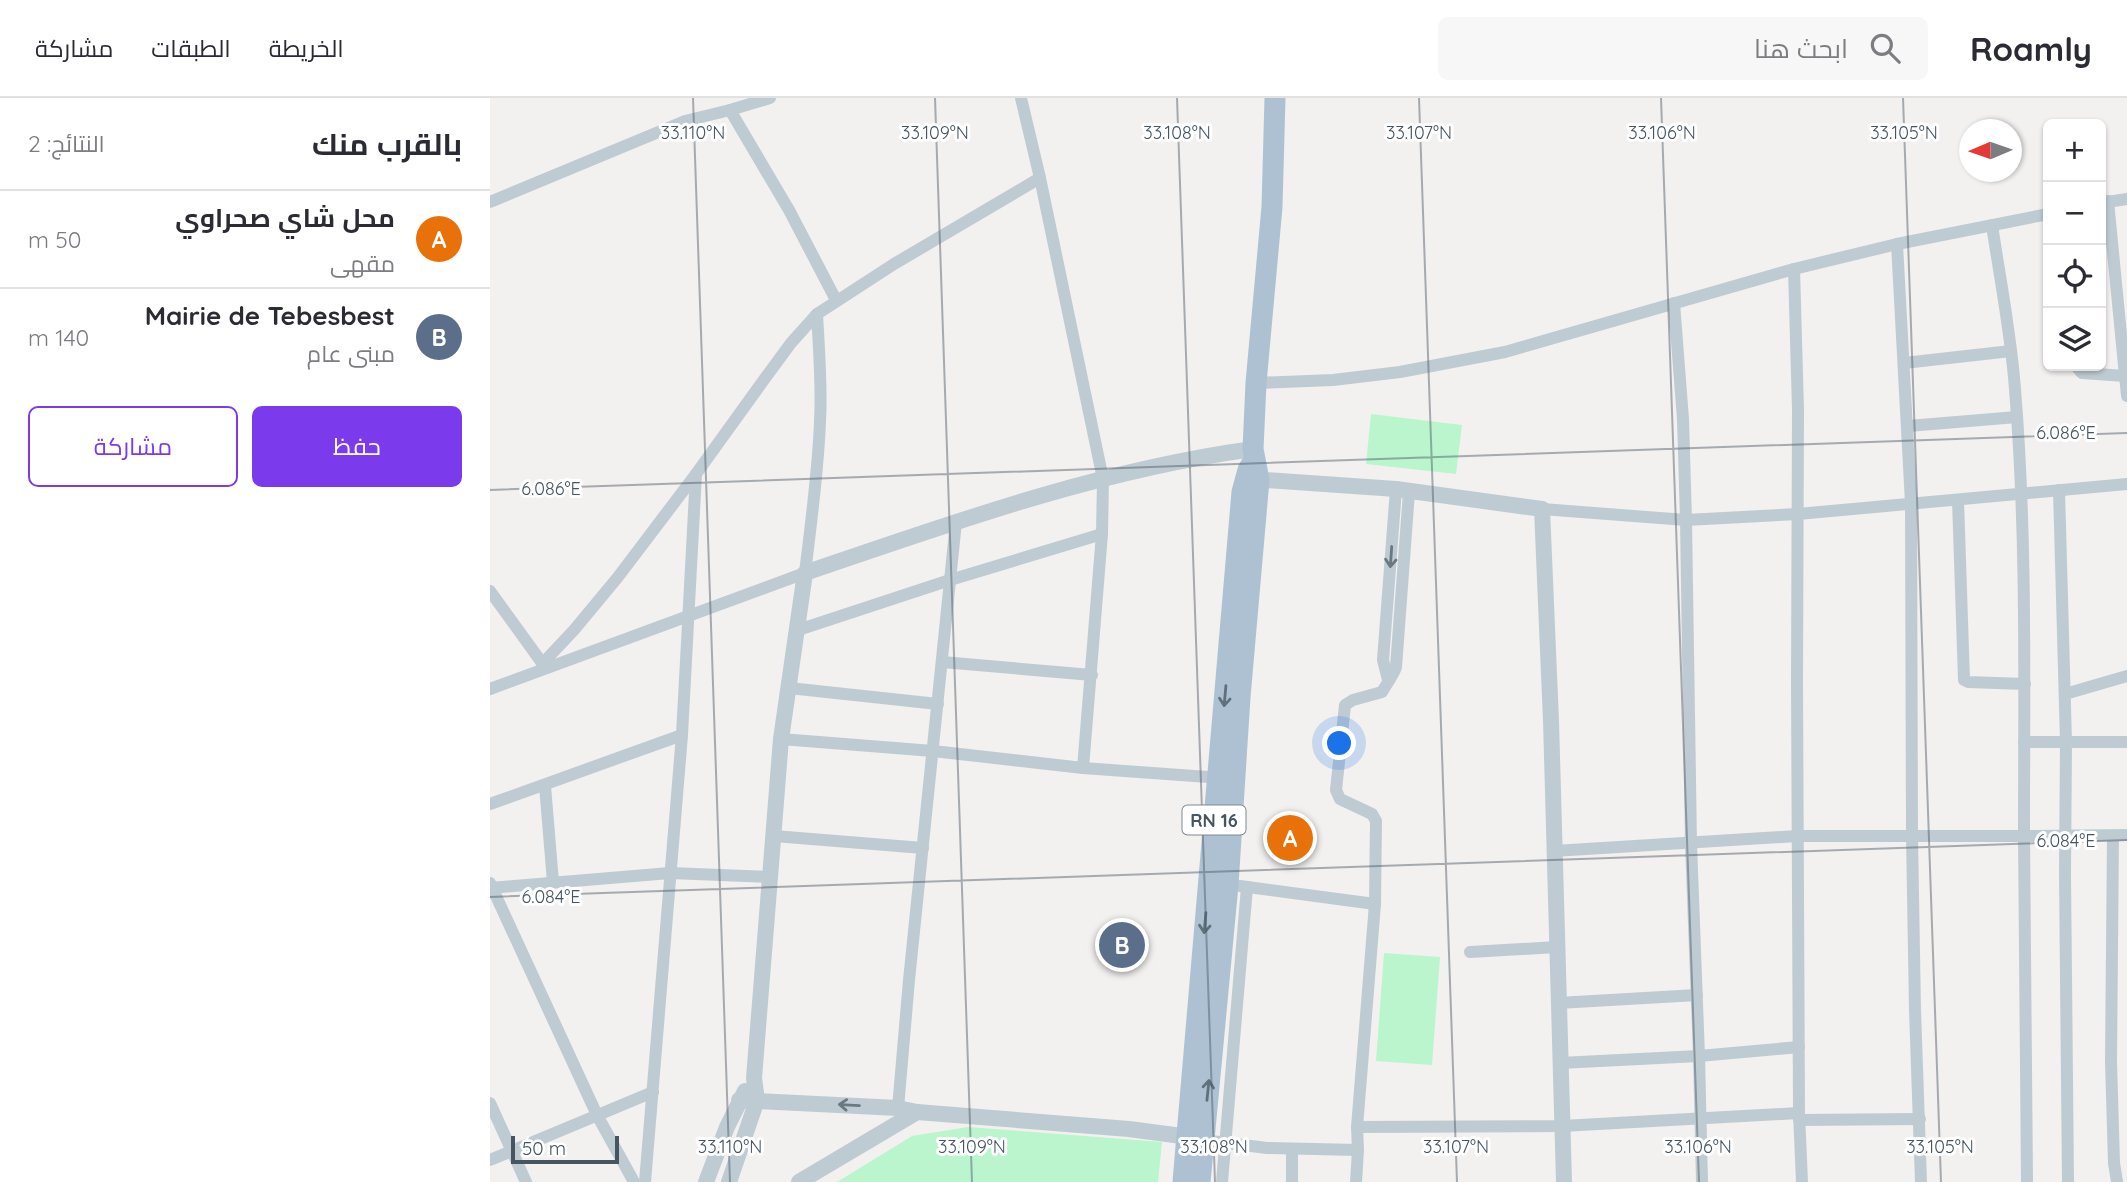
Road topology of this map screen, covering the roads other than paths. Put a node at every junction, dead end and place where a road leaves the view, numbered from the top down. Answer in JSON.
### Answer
{"nodes":[{"id":1,"x":770,"y":98,"type":"edge"},
{"id":2,"x":1021,"y":98,"type":"edge"},
{"id":3,"x":1275,"y":98,"type":"edge"},
{"id":4,"x":730,"y":110,"type":"junction"},
{"id":5,"x":1040,"y":178,"type":"junction"},
{"id":6,"x":2127,"y":199,"type":"edge"},
{"id":7,"x":490,"y":202,"type":"edge"},
{"id":8,"x":2106,"y":202,"type":"edge"},
{"id":9,"x":2043,"y":215,"type":"edge"},
{"id":10,"x":2106,"y":219,"type":"edge"},
{"id":11,"x":1992,"y":225,"type":"junction"},
{"id":12,"x":1897,"y":244,"type":"junction"},
{"id":13,"x":1794,"y":269,"type":"junction"},
{"id":14,"x":836,"y":300,"type":"junction"},
{"id":15,"x":1674,"y":303,"type":"junction"},
{"id":16,"x":817,"y":314,"type":"junction"},
{"id":17,"x":2011,"y":351,"type":"junction"},
{"id":18,"x":1904,"y":363,"type":"junction"},
{"id":19,"x":2080,"y":371,"type":"edge"},
{"id":20,"x":2124,"y":376,"type":"junction"},
{"id":21,"x":1256,"y":383,"type":"junction"},
{"id":22,"x":2127,"y":397,"type":"edge"},
{"id":23,"x":2017,"y":417,"type":"junction"},
{"id":24,"x":1908,"y":426,"type":"junction"},
{"id":25,"x":1253,"y":467,"type":"junction"},
{"id":26,"x":696,"y":474,"type":"junction"},
{"id":27,"x":1103,"y":479,"type":"junction"},
{"id":28,"x":2127,"y":484,"type":"edge"},
{"id":29,"x":2059,"y":490,"type":"junction"},
{"id":30,"x":1402,"y":491,"type":"junction"},
{"id":31,"x":2020,"y":494,"type":"junction"},
{"id":32,"x":1958,"y":500,"type":"junction"},
{"id":33,"x":1911,"y":503,"type":"junction"},
{"id":34,"x":1542,"y":509,"type":"junction"},
{"id":35,"x":1798,"y":514,"type":"junction"},
{"id":36,"x":1686,"y":520,"type":"junction"},
{"id":37,"x":956,"y":522,"type":"junction"},
{"id":38,"x":1102,"y":534,"type":"junction"},
{"id":39,"x":805,"y":573,"type":"junction"},
{"id":40,"x":950,"y":580,"type":"junction"},
{"id":41,"x":490,"y":591,"type":"edge"},
{"id":42,"x":690,"y":615,"type":"junction"},
{"id":43,"x":798,"y":630,"type":"junction"},
{"id":44,"x":942,"y":662,"type":"junction"},
{"id":45,"x":544,"y":666,"type":"junction"},
{"id":46,"x":1091,"y":675,"type":"junction"},
{"id":47,"x":2127,"y":676,"type":"edge"},
{"id":48,"x":2025,"y":684,"type":"junction"},
{"id":49,"x":789,"y":688,"type":"junction"},
{"id":50,"x":490,"y":689,"type":"edge"},
{"id":51,"x":2065,"y":694,"type":"junction"},
{"id":52,"x":938,"y":704,"type":"junction"},
{"id":53,"x":682,"y":735,"type":"junction"},
{"id":54,"x":781,"y":739,"type":"junction"},
{"id":55,"x":2024,"y":742,"type":"junction"},
{"id":56,"x":2066,"y":742,"type":"junction"},
{"id":57,"x":2127,"y":742,"type":"edge"},
{"id":58,"x":933,"y":751,"type":"junction"},
{"id":59,"x":1083,"y":768,"type":"junction"},
{"id":60,"x":1227,"y":779,"type":"junction"},
{"id":61,"x":545,"y":786,"type":"junction"},
{"id":62,"x":490,"y":804,"type":"edge"},
{"id":63,"x":2066,"y":835,"type":"junction"},
{"id":64,"x":2127,"y":835,"type":"edge"},
{"id":65,"x":774,"y":836,"type":"junction"},
{"id":66,"x":1798,"y":836,"type":"junction"},
{"id":67,"x":1912,"y":836,"type":"junction"},
{"id":68,"x":2024,"y":836,"type":"junction"},
{"id":69,"x":2112,"y":836,"type":"junction"},
{"id":70,"x":1691,"y":844,"type":"junction"},
{"id":71,"x":923,"y":848,"type":"junction"},
{"id":72,"x":1554,"y":850,"type":"junction"},
{"id":73,"x":670,"y":873,"type":"junction"},
{"id":74,"x":771,"y":877,"type":"junction"},
{"id":75,"x":553,"y":882,"type":"junction"},
{"id":76,"x":1228,"y":885,"type":"junction"},
{"id":77,"x":491,"y":886,"type":"edge"},
{"id":78,"x":1375,"y":904,"type":"junction"},
{"id":79,"x":1557,"y":947,"type":"junction"},
{"id":80,"x":1470,"y":952,"type":"dead end"},
{"id":81,"x":1697,"y":995,"type":"junction"},
{"id":82,"x":1558,"y":1003,"type":"junction"},
{"id":83,"x":1799,"y":1047,"type":"junction"},
{"id":84,"x":1699,"y":1056,"type":"junction"},
{"id":85,"x":1560,"y":1063,"type":"junction"},
{"id":86,"x":754,"y":1077,"type":"junction"},
{"id":87,"x":653,"y":1092,"type":"junction"},
{"id":88,"x":739,"y":1100,"type":"junction"},
{"id":89,"x":757,"y":1100,"type":"junction"},
{"id":90,"x":490,"y":1103,"type":"edge"},
{"id":91,"x":898,"y":1108,"type":"junction"},
{"id":92,"x":917,"y":1112,"type":"junction"},
{"id":93,"x":597,"y":1115,"type":"junction"},
{"id":94,"x":1799,"y":1117,"type":"junction"},
{"id":95,"x":1701,"y":1118,"type":"junction"},
{"id":96,"x":1920,"y":1119,"type":"junction"},
{"id":97,"x":1562,"y":1126,"type":"junction"},
{"id":98,"x":1357,"y":1127,"type":"junction"},
{"id":99,"x":1194,"y":1138,"type":"junction"},
{"id":100,"x":1225,"y":1143,"type":"junction"},
{"id":101,"x":1292,"y":1149,"type":"junction"},
{"id":102,"x":512,"y":1150,"type":"junction"},
{"id":103,"x":1358,"y":1150,"type":"junction"},
{"id":104,"x":490,"y":1160,"type":"edge"},
{"id":105,"x":2120,"y":1163,"type":"edge"},
{"id":106,"x":526,"y":1182,"type":"edge"},
{"id":107,"x":634,"y":1182,"type":"edge"},
{"id":108,"x":645,"y":1182,"type":"edge"},
{"id":109,"x":706,"y":1182,"type":"edge"},
{"id":110,"x":729,"y":1182,"type":"edge"},
{"id":111,"x":799,"y":1182,"type":"edge"},
{"id":112,"x":1182,"y":1182,"type":"edge"},
{"id":113,"x":1200,"y":1182,"type":"edge"},
{"id":114,"x":1222,"y":1182,"type":"edge"},
{"id":115,"x":1292,"y":1182,"type":"edge"},
{"id":116,"x":1356,"y":1182,"type":"edge"},
{"id":117,"x":1564,"y":1182,"type":"edge"},
{"id":118,"x":1702,"y":1182,"type":"edge"},
{"id":119,"x":1802,"y":1182,"type":"edge"},
{"id":120,"x":1922,"y":1182,"type":"edge"},
{"id":121,"x":2027,"y":1182,"type":"edge"},
{"id":122,"x":2068,"y":1182,"type":"edge"},
{"id":123,"x":2117,"y":1182,"type":"edge"}],
"edges":[{"from":1,"to":4,"type":"street"},
{"from":2,"to":5,"type":"street"},
{"from":3,"to":21,"type":"main road","number":"RN 16"},
{"from":4,"to":7,"type":"street"},
{"from":4,"to":14,"type":"street"},
{"from":5,"to":14,"type":"street"},
{"from":5,"to":27,"type":"street"},
{"from":6,"to":8,"type":"street"},
{"from":9,"to":11,"type":"street"},
{"from":10,"to":20,"type":"street"},
{"from":11,"to":12,"type":"street"},
{"from":11,"to":17,"type":"street"},
{"from":12,"to":13,"type":"street"},
{"from":12,"to":18,"type":"street"},
{"from":13,"to":15,"type":"street"},
{"from":13,"to":35,"type":"street"},
{"from":14,"to":16,"type":"street"},
{"from":15,"to":21,"type":"street"},
{"from":15,"to":36,"type":"street"},
{"from":16,"to":26,"type":"street"},
{"from":16,"to":39,"type":"street"},
{"from":17,"to":18,"type":"street"},
{"from":17,"to":23,"type":"street"},
{"from":18,"to":24,"type":"street"},
{"from":19,"to":20,"type":"street"},
{"from":20,"to":22,"type":"street"},
{"from":21,"to":25,"type":"main road","number":"RN 16"},
{"from":23,"to":24,"type":"street"},
{"from":23,"to":31,"type":"street"},
{"from":24,"to":33,"type":"street"},
{"from":25,"to":27,"type":"street"},
{"from":25,"to":30,"type":"street"},
{"from":25,"to":60,"type":"main road","number":"RN 16"},
{"from":26,"to":42,"type":"street"},
{"from":26,"to":45,"type":"street"},
{"from":27,"to":37,"type":"street"},
{"from":27,"to":38,"type":"street"},
{"from":28,"to":29,"type":"street"},
{"from":29,"to":31,"type":"street"},
{"from":29,"to":51,"type":"street"},
{"from":30,"to":34,"type":"street"},
{"from":30,"to":78,"type":"street"},
{"from":31,"to":32,"type":"street"},
{"from":31,"to":48,"type":"street"},
{"from":32,"to":33,"type":"street"},
{"from":32,"to":48,"type":"street"},
{"from":33,"to":35,"type":"street"},
{"from":33,"to":67,"type":"street"},
{"from":34,"to":36,"type":"street"},
{"from":34,"to":72,"type":"street"},
{"from":35,"to":36,"type":"street"},
{"from":35,"to":66,"type":"street"},
{"from":36,"to":70,"type":"street"},
{"from":37,"to":39,"type":"street"},
{"from":37,"to":40,"type":"street"},
{"from":38,"to":40,"type":"street"},
{"from":38,"to":46,"type":"street"},
{"from":39,"to":42,"type":"street"},
{"from":39,"to":43,"type":"street"},
{"from":40,"to":43,"type":"street"},
{"from":40,"to":44,"type":"street"},
{"from":41,"to":45,"type":"street"},
{"from":42,"to":45,"type":"street"},
{"from":42,"to":53,"type":"street"},
{"from":43,"to":49,"type":"street"},
{"from":44,"to":46,"type":"street"},
{"from":44,"to":52,"type":"street"},
{"from":45,"to":50,"type":"street"},
{"from":46,"to":59,"type":"street"},
{"from":47,"to":51,"type":"street"},
{"from":48,"to":55,"type":"street"},
{"from":49,"to":52,"type":"street"},
{"from":49,"to":54,"type":"street"},
{"from":51,"to":56,"type":"street"},
{"from":52,"to":58,"type":"street"},
{"from":53,"to":61,"type":"street"},
{"from":53,"to":73,"type":"street"},
{"from":54,"to":58,"type":"street"},
{"from":54,"to":65,"type":"street"},
{"from":55,"to":56,"type":"street"},
{"from":55,"to":68,"type":"street"},
{"from":56,"to":57,"type":"street"},
{"from":56,"to":63,"type":"street"},
{"from":58,"to":59,"type":"street"},
{"from":58,"to":71,"type":"street"},
{"from":59,"to":60,"type":"street"},
{"from":60,"to":76,"type":"main road","number":"RN 16"},
{"from":61,"to":62,"type":"street"},
{"from":61,"to":75,"type":"street"},
{"from":63,"to":68,"type":"street"},
{"from":63,"to":69,"type":"street"},
{"from":63,"to":122,"type":"street"},
{"from":64,"to":69,"type":"street"},
{"from":65,"to":71,"type":"street"},
{"from":65,"to":74,"type":"street"},
{"from":66,"to":67,"type":"street"},
{"from":66,"to":70,"type":"street"},
{"from":66,"to":83,"type":"street"},
{"from":67,"to":68,"type":"street"},
{"from":67,"to":96,"type":"street"},
{"from":68,"to":121,"type":"street"},
{"from":69,"to":105,"type":"street"},
{"from":70,"to":72,"type":"street"},
{"from":70,"to":81,"type":"street"},
{"from":71,"to":91,"type":"street"},
{"from":72,"to":79,"type":"street"},
{"from":73,"to":74,"type":"street"},
{"from":73,"to":75,"type":"street"},
{"from":73,"to":87,"type":"street"},
{"from":74,"to":86,"type":"street"},
{"from":75,"to":77,"type":"street"},
{"from":76,"to":78,"type":"street"},
{"from":76,"to":99,"type":"main road","number":"RN 16"},
{"from":76,"to":100,"type":"street"},
{"from":77,"to":93,"type":"street"},
{"from":78,"to":98,"type":"street"},
{"from":79,"to":80,"type":"street"},
{"from":79,"to":82,"type":"street"},
{"from":81,"to":82,"type":"street"},
{"from":81,"to":84,"type":"street"},
{"from":82,"to":85,"type":"street"},
{"from":83,"to":84,"type":"street"},
{"from":83,"to":94,"type":"street"},
{"from":84,"to":85,"type":"street"},
{"from":84,"to":95,"type":"street"},
{"from":85,"to":97,"type":"street"},
{"from":86,"to":88,"type":"street"},
{"from":86,"to":89,"type":"street"},
{"from":87,"to":93,"type":"street"},
{"from":87,"to":108,"type":"street"},
{"from":88,"to":89,"type":"street"},
{"from":88,"to":109,"type":"street"},
{"from":91,"to":89,"type":"street","one_way":true},
{"from":89,"to":110,"type":"street"},
{"from":90,"to":102,"type":"street"},
{"from":91,"to":92,"type":"street"},
{"from":92,"to":99,"type":"street"},
{"from":92,"to":111,"type":"street"},
{"from":93,"to":102,"type":"street"},
{"from":93,"to":107,"type":"street"},
{"from":94,"to":95,"type":"street"},
{"from":94,"to":96,"type":"street"},
{"from":94,"to":119,"type":"street"},
{"from":95,"to":97,"type":"street"},
{"from":95,"to":118,"type":"street"},
{"from":96,"to":120,"type":"street"},
{"from":97,"to":98,"type":"street"},
{"from":97,"to":117,"type":"street"},
{"from":98,"to":103,"type":"street"},
{"from":99,"to":100,"type":"street"},
{"from":99,"to":112,"type":"main road","number":"RN 16"},
{"from":99,"to":113,"type":"main road","number":"RN 16"},
{"from":100,"to":101,"type":"street"},
{"from":100,"to":114,"type":"street"},
{"from":101,"to":103,"type":"street"},
{"from":101,"to":115,"type":"street"},
{"from":102,"to":104,"type":"street"},
{"from":102,"to":106,"type":"street"},
{"from":103,"to":116,"type":"street"},
{"from":105,"to":123,"type":"street"}]}
